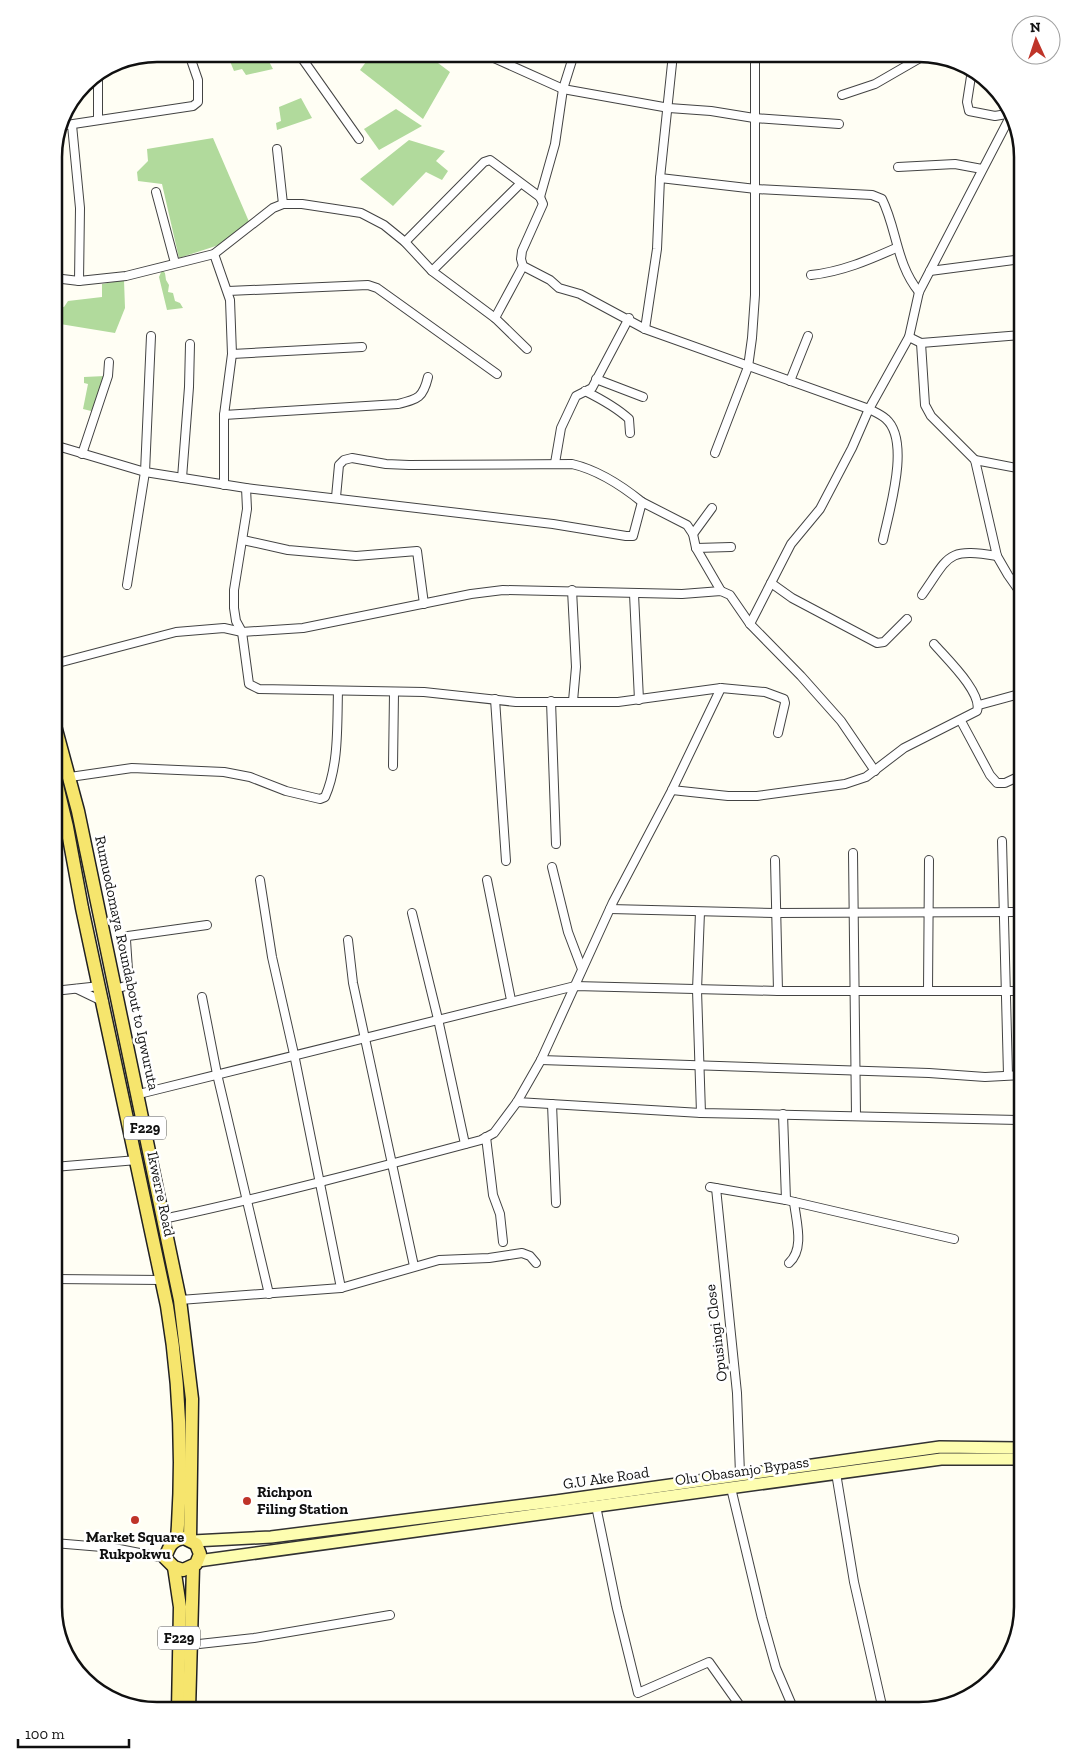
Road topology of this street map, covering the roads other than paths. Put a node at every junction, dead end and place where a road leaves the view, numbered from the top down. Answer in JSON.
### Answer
{"nodes":[{"id":1,"x":193,"y":62,"type":"edge"},
{"id":2,"x":305,"y":62,"type":"edge"},
{"id":3,"x":504,"y":62,"type":"edge"},
{"id":4,"x":571,"y":63,"type":"edge"},
{"id":5,"x":672,"y":63,"type":"edge"},
{"id":6,"x":755,"y":63,"type":"edge"},
{"id":7,"x":911,"y":63,"type":"edge"},
{"id":8,"x":971,"y":79,"type":"edge"},
{"id":9,"x":98,"y":84,"type":"edge"},
{"id":10,"x":563,"y":89,"type":"junction"},
{"id":11,"x":842,"y":95,"type":"dead end"},
{"id":12,"x":669,"y":108,"type":"junction"},
{"id":13,"x":1003,"y":115,"type":"edge"},
{"id":14,"x":754,"y":118,"type":"junction"},
{"id":15,"x":98,"y":119,"type":"junction"},
{"id":16,"x":1007,"y":123,"type":"edge"},
{"id":17,"x":839,"y":124,"type":"dead end"},
{"id":18,"x":69,"y":125,"type":"edge"},
{"id":19,"x":72,"y":125,"type":"junction"},
{"id":20,"x":359,"y":139,"type":"dead end"},
{"id":21,"x":277,"y":148,"type":"dead end"},
{"id":22,"x":898,"y":167,"type":"dead end"},
{"id":23,"x":982,"y":169,"type":"junction"},
{"id":24,"x":660,"y":178,"type":"junction"},
{"id":25,"x":520,"y":184,"type":"junction"},
{"id":26,"x":756,"y":189,"type":"junction"},
{"id":27,"x":156,"y":192,"type":"dead end"},
{"id":28,"x":540,"y":197,"type":"junction"},
{"id":29,"x":283,"y":204,"type":"junction"},
{"id":30,"x":405,"y":242,"type":"junction"},
{"id":31,"x":896,"y":248,"type":"junction"},
{"id":32,"x":214,"y":254,"type":"junction"},
{"id":33,"x":1014,"y":260,"type":"edge"},
{"id":34,"x":175,"y":263,"type":"junction"},
{"id":35,"x":523,"y":266,"type":"junction"},
{"id":36,"x":432,"y":271,"type":"junction"},
{"id":37,"x":930,"y":271,"type":"junction"},
{"id":38,"x":811,"y":275,"type":"dead end"},
{"id":39,"x":63,"y":279,"type":"edge"},
{"id":40,"x":79,"y":281,"type":"junction"},
{"id":41,"x":228,"y":291,"type":"junction"},
{"id":42,"x":919,"y":292,"type":"junction"},
{"id":43,"x":495,"y":318,"type":"junction"},
{"id":44,"x":629,"y":318,"type":"junction"},
{"id":45,"x":645,"y":329,"type":"junction"},
{"id":46,"x":151,"y":336,"type":"dead end"},
{"id":47,"x":808,"y":336,"type":"dead end"},
{"id":48,"x":1014,"y":336,"type":"edge"},
{"id":49,"x":909,"y":337,"type":"junction"},
{"id":50,"x":921,"y":343,"type":"junction"},
{"id":51,"x":190,"y":344,"type":"dead end"},
{"id":52,"x":362,"y":347,"type":"dead end"},
{"id":53,"x":527,"y":349,"type":"dead end"},
{"id":54,"x":232,"y":354,"type":"junction"},
{"id":55,"x":109,"y":362,"type":"dead end"},
{"id":56,"x":748,"y":367,"type":"junction"},
{"id":57,"x":497,"y":374,"type":"dead end"},
{"id":58,"x":428,"y":377,"type":"dead end"},
{"id":59,"x":596,"y":380,"type":"junction"},
{"id":60,"x":790,"y":382,"type":"junction"},
{"id":61,"x":585,"y":391,"type":"junction"},
{"id":62,"x":643,"y":397,"type":"dead end"},
{"id":63,"x":869,"y":409,"type":"junction"},
{"id":64,"x":224,"y":415,"type":"junction"},
{"id":65,"x":630,"y":433,"type":"dead end"},
{"id":66,"x":63,"y":448,"type":"edge"},
{"id":67,"x":715,"y":453,"type":"dead end"},
{"id":68,"x":82,"y":454,"type":"junction"},
{"id":69,"x":975,"y":460,"type":"junction"},
{"id":70,"x":555,"y":463,"type":"junction"},
{"id":71,"x":1014,"y":467,"type":"edge"},
{"id":72,"x":145,"y":472,"type":"junction"},
{"id":73,"x":182,"y":478,"type":"junction"},
{"id":74,"x":224,"y":485,"type":"junction"},
{"id":75,"x":246,"y":488,"type":"junction"},
{"id":76,"x":336,"y":497,"type":"junction"},
{"id":77,"x":642,"y":502,"type":"junction"},
{"id":78,"x":712,"y":508,"type":"dead end"},
{"id":79,"x":693,"y":534,"type":"junction"},
{"id":80,"x":243,"y":540,"type":"junction"},
{"id":81,"x":883,"y":540,"type":"dead end"},
{"id":82,"x":730,"y":547,"type":"dead end"},
{"id":83,"x":696,"y":548,"type":"junction"},
{"id":84,"x":997,"y":556,"type":"junction"},
{"id":85,"x":771,"y":583,"type":"junction"},
{"id":86,"x":127,"y":584,"type":"dead end"},
{"id":87,"x":1014,"y":584,"type":"edge"},
{"id":88,"x":572,"y":590,"type":"junction"},
{"id":89,"x":721,"y":591,"type":"junction"},
{"id":90,"x":634,"y":594,"type":"junction"},
{"id":91,"x":922,"y":595,"type":"dead end"},
{"id":92,"x":424,"y":604,"type":"junction"},
{"id":93,"x":907,"y":619,"type":"dead end"},
{"id":94,"x":750,"y":624,"type":"junction"},
{"id":95,"x":242,"y":632,"type":"junction"},
{"id":96,"x":934,"y":644,"type":"dead end"},
{"id":97,"x":63,"y":662,"type":"edge"},
{"id":98,"x":721,"y":688,"type":"junction"},
{"id":99,"x":338,"y":691,"type":"junction"},
{"id":100,"x":394,"y":693,"type":"junction"},
{"id":101,"x":1014,"y":696,"type":"edge"},
{"id":102,"x":495,"y":699,"type":"junction"},
{"id":103,"x":573,"y":700,"type":"junction"},
{"id":104,"x":639,"y":700,"type":"junction"},
{"id":105,"x":551,"y":702,"type":"junction"},
{"id":106,"x":979,"y":705,"type":"junction"},
{"id":107,"x":961,"y":721,"type":"junction"},
{"id":108,"x":778,"y":733,"type":"dead end"},
{"id":109,"x":63,"y":752,"type":"edge"},
{"id":110,"x":393,"y":766,"type":"dead end"},
{"id":111,"x":875,"y":771,"type":"junction"},
{"id":112,"x":70,"y":777,"type":"junction"},
{"id":113,"x":1014,"y":779,"type":"edge"},
{"id":114,"x":672,"y":790,"type":"junction"},
{"id":115,"x":63,"y":823,"type":"edge"},
{"id":116,"x":1002,"y":841,"type":"dead end"},
{"id":117,"x":556,"y":844,"type":"dead end"},
{"id":118,"x":853,"y":853,"type":"dead end"},
{"id":119,"x":775,"y":860,"type":"dead end"},
{"id":120,"x":929,"y":860,"type":"dead end"},
{"id":121,"x":506,"y":861,"type":"dead end"},
{"id":122,"x":552,"y":867,"type":"dead end"},
{"id":123,"x":260,"y":880,"type":"dead end"},
{"id":124,"x":487,"y":880,"type":"dead end"},
{"id":125,"x":610,"y":909,"type":"junction"},
{"id":126,"x":1006,"y":911,"type":"junction"},
{"id":127,"x":700,"y":912,"type":"junction"},
{"id":128,"x":852,"y":912,"type":"junction"},
{"id":129,"x":929,"y":912,"type":"junction"},
{"id":130,"x":1014,"y":912,"type":"edge"},
{"id":131,"x":412,"y":913,"type":"dead end"},
{"id":132,"x":776,"y":913,"type":"junction"},
{"id":133,"x":207,"y":925,"type":"dead end"},
{"id":134,"x":348,"y":940,"type":"dead end"},
{"id":135,"x":582,"y":969,"type":"junction"},
{"id":136,"x":100,"y":986,"type":"junction"},
{"id":137,"x":575,"y":986,"type":"junction"},
{"id":138,"x":77,"y":989,"type":"junction"},
{"id":139,"x":115,"y":989,"type":"junction"},
{"id":140,"x":697,"y":990,"type":"junction"},
{"id":141,"x":928,"y":990,"type":"junction"},
{"id":142,"x":62,"y":991,"type":"edge"},
{"id":143,"x":778,"y":991,"type":"junction"},
{"id":144,"x":853,"y":991,"type":"junction"},
{"id":145,"x":1007,"y":991,"type":"junction"},
{"id":146,"x":1014,"y":991,"type":"edge"},
{"id":147,"x":202,"y":997,"type":"dead end"},
{"id":148,"x":511,"y":1000,"type":"junction"},
{"id":149,"x":104,"y":1002,"type":"junction"},
{"id":150,"x":438,"y":1019,"type":"junction"},
{"id":151,"x":366,"y":1038,"type":"junction"},
{"id":152,"x":294,"y":1054,"type":"junction"},
{"id":153,"x":541,"y":1060,"type":"junction"},
{"id":154,"x":698,"y":1066,"type":"junction"},
{"id":155,"x":855,"y":1072,"type":"junction"},
{"id":156,"x":216,"y":1074,"type":"junction"},
{"id":157,"x":1008,"y":1074,"type":"junction"},
{"id":158,"x":1014,"y":1074,"type":"edge"},
{"id":159,"x":139,"y":1094,"type":"junction"},
{"id":160,"x":517,"y":1102,"type":"junction"},
{"id":161,"x":552,"y":1104,"type":"junction"},
{"id":162,"x":701,"y":1113,"type":"junction"},
{"id":163,"x":783,"y":1114,"type":"junction"},
{"id":164,"x":856,"y":1115,"type":"junction"},
{"id":165,"x":1014,"y":1120,"type":"edge"},
{"id":166,"x":486,"y":1137,"type":"junction"},
{"id":167,"x":464,"y":1144,"type":"junction"},
{"id":168,"x":137,"y":1160,"type":"junction"},
{"id":169,"x":392,"y":1163,"type":"junction"},
{"id":170,"x":62,"y":1166,"type":"edge"},
{"id":171,"x":319,"y":1182,"type":"junction"},
{"id":172,"x":246,"y":1201,"type":"junction"},
{"id":173,"x":790,"y":1201,"type":"junction"},
{"id":174,"x":556,"y":1203,"type":"dead end"},
{"id":175,"x":163,"y":1218,"type":"junction"},
{"id":176,"x":954,"y":1239,"type":"dead end"},
{"id":177,"x":504,"y":1242,"type":"dead end"},
{"id":178,"x":536,"y":1263,"type":"dead end"},
{"id":179,"x":790,"y":1263,"type":"dead end"},
{"id":180,"x":414,"y":1266,"type":"junction"},
{"id":181,"x":62,"y":1279,"type":"edge"},
{"id":182,"x":162,"y":1280,"type":"junction"},
{"id":183,"x":341,"y":1288,"type":"junction"},
{"id":184,"x":269,"y":1294,"type":"junction"},
{"id":185,"x":180,"y":1300,"type":"junction"},
{"id":186,"x":1014,"y":1448,"type":"edge"},
{"id":187,"x":1014,"y":1459,"type":"edge"},
{"id":188,"x":836,"y":1473,"type":"junction"},
{"id":189,"x":740,"y":1474,"type":"junction"},
{"id":190,"x":732,"y":1488,"type":"junction"},
{"id":191,"x":596,"y":1506,"type":"junction"},
{"id":192,"x":177,"y":1539,"type":"junction"},
{"id":193,"x":192,"y":1540,"type":"junction"},
{"id":194,"x":62,"y":1544,"type":"edge"},
{"id":195,"x":169,"y":1563,"type":"junction"},
{"id":196,"x":196,"y":1564,"type":"junction"},
{"id":197,"x":390,"y":1615,"type":"dead end"},
{"id":198,"x":190,"y":1645,"type":"junction"},
{"id":199,"x":178,"y":1701,"type":"edge"},
{"id":200,"x":188,"y":1701,"type":"edge"},
{"id":201,"x":737,"y":1702,"type":"edge"},
{"id":202,"x":791,"y":1702,"type":"edge"},
{"id":203,"x":881,"y":1702,"type":"edge"}],
"edges":[{"from":1,"to":15,"type":"street"},
{"from":2,"to":20,"type":"street"},
{"from":3,"to":10,"type":"street"},
{"from":4,"to":10,"type":"street"},
{"from":5,"to":12,"type":"street"},
{"from":6,"to":14,"type":"street"},
{"from":7,"to":11,"type":"street"},
{"from":8,"to":13,"type":"street"},
{"from":9,"to":15,"type":"street"},
{"from":10,"to":12,"type":"street"},
{"from":10,"to":28,"type":"street"},
{"from":12,"to":14,"type":"street"},
{"from":12,"to":24,"type":"street"},
{"from":14,"to":17,"type":"street"},
{"from":14,"to":26,"type":"street"},
{"from":15,"to":19,"type":"street"},
{"from":16,"to":23,"type":"street"},
{"from":18,"to":19,"type":"street"},
{"from":19,"to":40,"type":"street"},
{"from":21,"to":29,"type":"street"},
{"from":22,"to":23,"type":"street"},
{"from":23,"to":37,"type":"street"},
{"from":24,"to":26,"type":"street"},
{"from":24,"to":45,"type":"street"},
{"from":25,"to":28,"type":"street"},
{"from":25,"to":30,"type":"street"},
{"from":25,"to":36,"type":"street"},
{"from":26,"to":31,"type":"street"},
{"from":26,"to":56,"type":"street"},
{"from":27,"to":34,"type":"street"},
{"from":28,"to":35,"type":"street"},
{"from":29,"to":30,"type":"street"},
{"from":29,"to":32,"type":"street"},
{"from":30,"to":36,"type":"street"},
{"from":31,"to":38,"type":"street"},
{"from":31,"to":42,"type":"street"},
{"from":32,"to":34,"type":"street"},
{"from":32,"to":41,"type":"street"},
{"from":33,"to":37,"type":"street"},
{"from":34,"to":40,"type":"street"},
{"from":35,"to":43,"type":"street"},
{"from":35,"to":44,"type":"street"},
{"from":36,"to":43,"type":"street"},
{"from":37,"to":42,"type":"street"},
{"from":39,"to":40,"type":"street"},
{"from":41,"to":54,"type":"street"},
{"from":41,"to":57,"type":"street"},
{"from":42,"to":49,"type":"street"},
{"from":43,"to":53,"type":"street"},
{"from":44,"to":45,"type":"street"},
{"from":44,"to":59,"type":"street"},
{"from":45,"to":56,"type":"street"},
{"from":46,"to":72,"type":"street"},
{"from":47,"to":60,"type":"street"},
{"from":48,"to":50,"type":"street"},
{"from":49,"to":50,"type":"street"},
{"from":49,"to":63,"type":"street"},
{"from":50,"to":69,"type":"street"},
{"from":51,"to":73,"type":"street"},
{"from":52,"to":54,"type":"street"},
{"from":54,"to":64,"type":"street"},
{"from":55,"to":68,"type":"street"},
{"from":56,"to":60,"type":"street"},
{"from":56,"to":67,"type":"street"},
{"from":58,"to":64,"type":"street"},
{"from":59,"to":61,"type":"street"},
{"from":59,"to":62,"type":"street"},
{"from":60,"to":63,"type":"street"},
{"from":61,"to":65,"type":"street"},
{"from":61,"to":70,"type":"street"},
{"from":63,"to":81,"type":"street"},
{"from":63,"to":85,"type":"street"},
{"from":64,"to":74,"type":"street"},
{"from":66,"to":68,"type":"street"},
{"from":68,"to":72,"type":"street"},
{"from":69,"to":71,"type":"street"},
{"from":69,"to":84,"type":"street"},
{"from":70,"to":76,"type":"street"},
{"from":70,"to":77,"type":"street"},
{"from":72,"to":73,"type":"street"},
{"from":72,"to":86,"type":"street"},
{"from":73,"to":74,"type":"street"},
{"from":74,"to":75,"type":"street"},
{"from":75,"to":76,"type":"street"},
{"from":75,"to":80,"type":"street"},
{"from":76,"to":77,"type":"street"},
{"from":77,"to":79,"type":"street"},
{"from":78,"to":79,"type":"street"},
{"from":79,"to":83,"type":"street"},
{"from":80,"to":92,"type":"street"},
{"from":80,"to":95,"type":"street"},
{"from":82,"to":83,"type":"street"},
{"from":83,"to":89,"type":"street"},
{"from":84,"to":87,"type":"street"},
{"from":84,"to":91,"type":"street"},
{"from":85,"to":93,"type":"street"},
{"from":85,"to":94,"type":"street"},
{"from":88,"to":90,"type":"street"},
{"from":88,"to":92,"type":"street"},
{"from":88,"to":103,"type":"street"},
{"from":89,"to":90,"type":"street"},
{"from":89,"to":94,"type":"street"},
{"from":90,"to":104,"type":"street"},
{"from":92,"to":95,"type":"street"},
{"from":94,"to":111,"type":"street"},
{"from":95,"to":97,"type":"street"},
{"from":95,"to":99,"type":"street"},
{"from":96,"to":106,"type":"street"},
{"from":98,"to":104,"type":"street"},
{"from":98,"to":108,"type":"street"},
{"from":98,"to":114,"type":"street"},
{"from":99,"to":100,"type":"street"},
{"from":99,"to":112,"type":"street"},
{"from":100,"to":102,"type":"street"},
{"from":100,"to":110,"type":"street"},
{"from":101,"to":106,"type":"street"},
{"from":102,"to":105,"type":"street"},
{"from":102,"to":121,"type":"street"},
{"from":103,"to":104,"type":"street"},
{"from":103,"to":105,"type":"street"},
{"from":105,"to":117,"type":"street"},
{"from":106,"to":107,"type":"street"},
{"from":107,"to":111,"type":"street"},
{"from":107,"to":113,"type":"street"},
{"from":109,"to":112,"type":"main road","name":"Rumuodomaya Roundabout to Igwuruta","number":"F229"},
{"from":111,"to":114,"type":"street"},
{"from":112,"to":139,"type":"main road","name":"Rumuodomaya Roundabout to Igwuruta","number":"F229"},
{"from":114,"to":125,"type":"street"},
{"from":115,"to":136,"type":"main road","name":"Ikwerre Road","number":"F229"},
{"from":116,"to":126,"type":"street"},
{"from":118,"to":128,"type":"street"},
{"from":119,"to":132,"type":"street"},
{"from":120,"to":129,"type":"street"},
{"from":122,"to":135,"type":"street"},
{"from":123,"to":152,"type":"street"},
{"from":124,"to":148,"type":"street"},
{"from":125,"to":127,"type":"street"},
{"from":125,"to":135,"type":"street"},
{"from":126,"to":129,"type":"street"},
{"from":126,"to":130,"type":"street"},
{"from":126,"to":145,"type":"street"},
{"from":127,"to":132,"type":"street"},
{"from":127,"to":140,"type":"street"},
{"from":128,"to":129,"type":"street"},
{"from":128,"to":132,"type":"street"},
{"from":128,"to":144,"type":"street"},
{"from":129,"to":141,"type":"street"},
{"from":131,"to":150,"type":"street"},
{"from":132,"to":143,"type":"street"},
{"from":133,"to":139,"type":"street"},
{"from":134,"to":151,"type":"street"},
{"from":135,"to":137,"type":"street"},
{"from":136,"to":138,"type":"street"},
{"from":136,"to":149,"type":"main road","name":"Ikwerre Road","number":"F229"},
{"from":136,"to":159,"type":"main road"},
{"from":137,"to":140,"type":"street"},
{"from":137,"to":148,"type":"street"},
{"from":137,"to":153,"type":"street"},
{"from":138,"to":142,"type":"street"},
{"from":138,"to":149,"type":"street"},
{"from":139,"to":159,"type":"main road","name":"Rumuodomaya Roundabout to Igwuruta","number":"F229"},
{"from":140,"to":143,"type":"street"},
{"from":140,"to":154,"type":"street"},
{"from":141,"to":144,"type":"street"},
{"from":141,"to":145,"type":"street"},
{"from":143,"to":144,"type":"street"},
{"from":144,"to":155,"type":"street"},
{"from":145,"to":146,"type":"street"},
{"from":145,"to":157,"type":"street"},
{"from":147,"to":156,"type":"street"},
{"from":148,"to":150,"type":"street"},
{"from":149,"to":168,"type":"main road","name":"Ikwerre Road","number":"F229"},
{"from":150,"to":151,"type":"street"},
{"from":150,"to":167,"type":"street"},
{"from":151,"to":152,"type":"street"},
{"from":151,"to":169,"type":"street"},
{"from":152,"to":156,"type":"street"},
{"from":152,"to":171,"type":"street"},
{"from":153,"to":154,"type":"street"},
{"from":153,"to":160,"type":"street"},
{"from":154,"to":155,"type":"street"},
{"from":154,"to":162,"type":"street"},
{"from":155,"to":157,"type":"street"},
{"from":155,"to":164,"type":"street"},
{"from":156,"to":159,"type":"street"},
{"from":156,"to":172,"type":"street"},
{"from":157,"to":158,"type":"street"},
{"from":159,"to":175,"type":"main road","name":"Rumuodomaya Roundabout to Igwuruta","number":"F229"},
{"from":160,"to":161,"type":"street"},
{"from":160,"to":166,"type":"street"},
{"from":161,"to":162,"type":"street"},
{"from":161,"to":174,"type":"street"},
{"from":162,"to":163,"type":"street"},
{"from":163,"to":164,"type":"street"},
{"from":163,"to":173,"type":"street"},
{"from":164,"to":165,"type":"street"},
{"from":166,"to":167,"type":"street"},
{"from":166,"to":177,"type":"street"},
{"from":167,"to":169,"type":"street"},
{"from":168,"to":170,"type":"street"},
{"from":168,"to":182,"type":"main road","name":"Ikwerre Road","number":"F229"},
{"from":169,"to":171,"type":"street"},
{"from":169,"to":180,"type":"street"},
{"from":171,"to":172,"type":"street"},
{"from":171,"to":183,"type":"street"},
{"from":172,"to":175,"type":"street"},
{"from":172,"to":184,"type":"street"},
{"from":173,"to":176,"type":"street"},
{"from":173,"to":179,"type":"street"},
{"from":173,"to":189,"type":"street","name":"Opusingi Close"},
{"from":175,"to":185,"type":"main road","name":"Rumuodomaya Roundabout to Igwuruta","number":"F229"},
{"from":178,"to":180,"type":"street"},
{"from":180,"to":183,"type":"street"},
{"from":181,"to":182,"type":"street"},
{"from":182,"to":192,"type":"main road","name":"Ikwerre Road","number":"F229"},
{"from":183,"to":184,"type":"street"},
{"from":184,"to":185,"type":"street"},
{"from":185,"to":193,"type":"main road","name":"Rumuodomaya Roundabout to Igwuruta","number":"F229"},
{"from":186,"to":189,"type":"main road","name":"G.U Ake Road"},
{"from":187,"to":188,"type":"main road","name":"Olu Obasanjo Bypass"},
{"from":188,"to":190,"type":"main road","name":"Olu Obasanjo Bypass"},
{"from":188,"to":203,"type":"street"},
{"from":189,"to":193,"type":"main road","name":"G.U Ake Road"},
{"from":190,"to":191,"type":"main road","name":"Olu Obasanjo Bypass"},
{"from":190,"to":202,"type":"street"},
{"from":191,"to":196,"type":"main road","name":"Olu Obasanjo Bypass"},
{"from":191,"to":201,"type":"street"},
{"from":192,"to":193,"type":"main road"},
{"from":192,"to":195,"type":"main road"},
{"from":193,"to":196,"type":"main road","number":"F229"},
{"from":194,"to":195,"type":"street"},
{"from":195,"to":196,"type":"main road"},
{"from":195,"to":199,"type":"main road","number":"F229"},
{"from":196,"to":198,"type":"main road","number":"F229"},
{"from":197,"to":198,"type":"street"},
{"from":198,"to":200,"type":"main road","number":"F229"}]}
